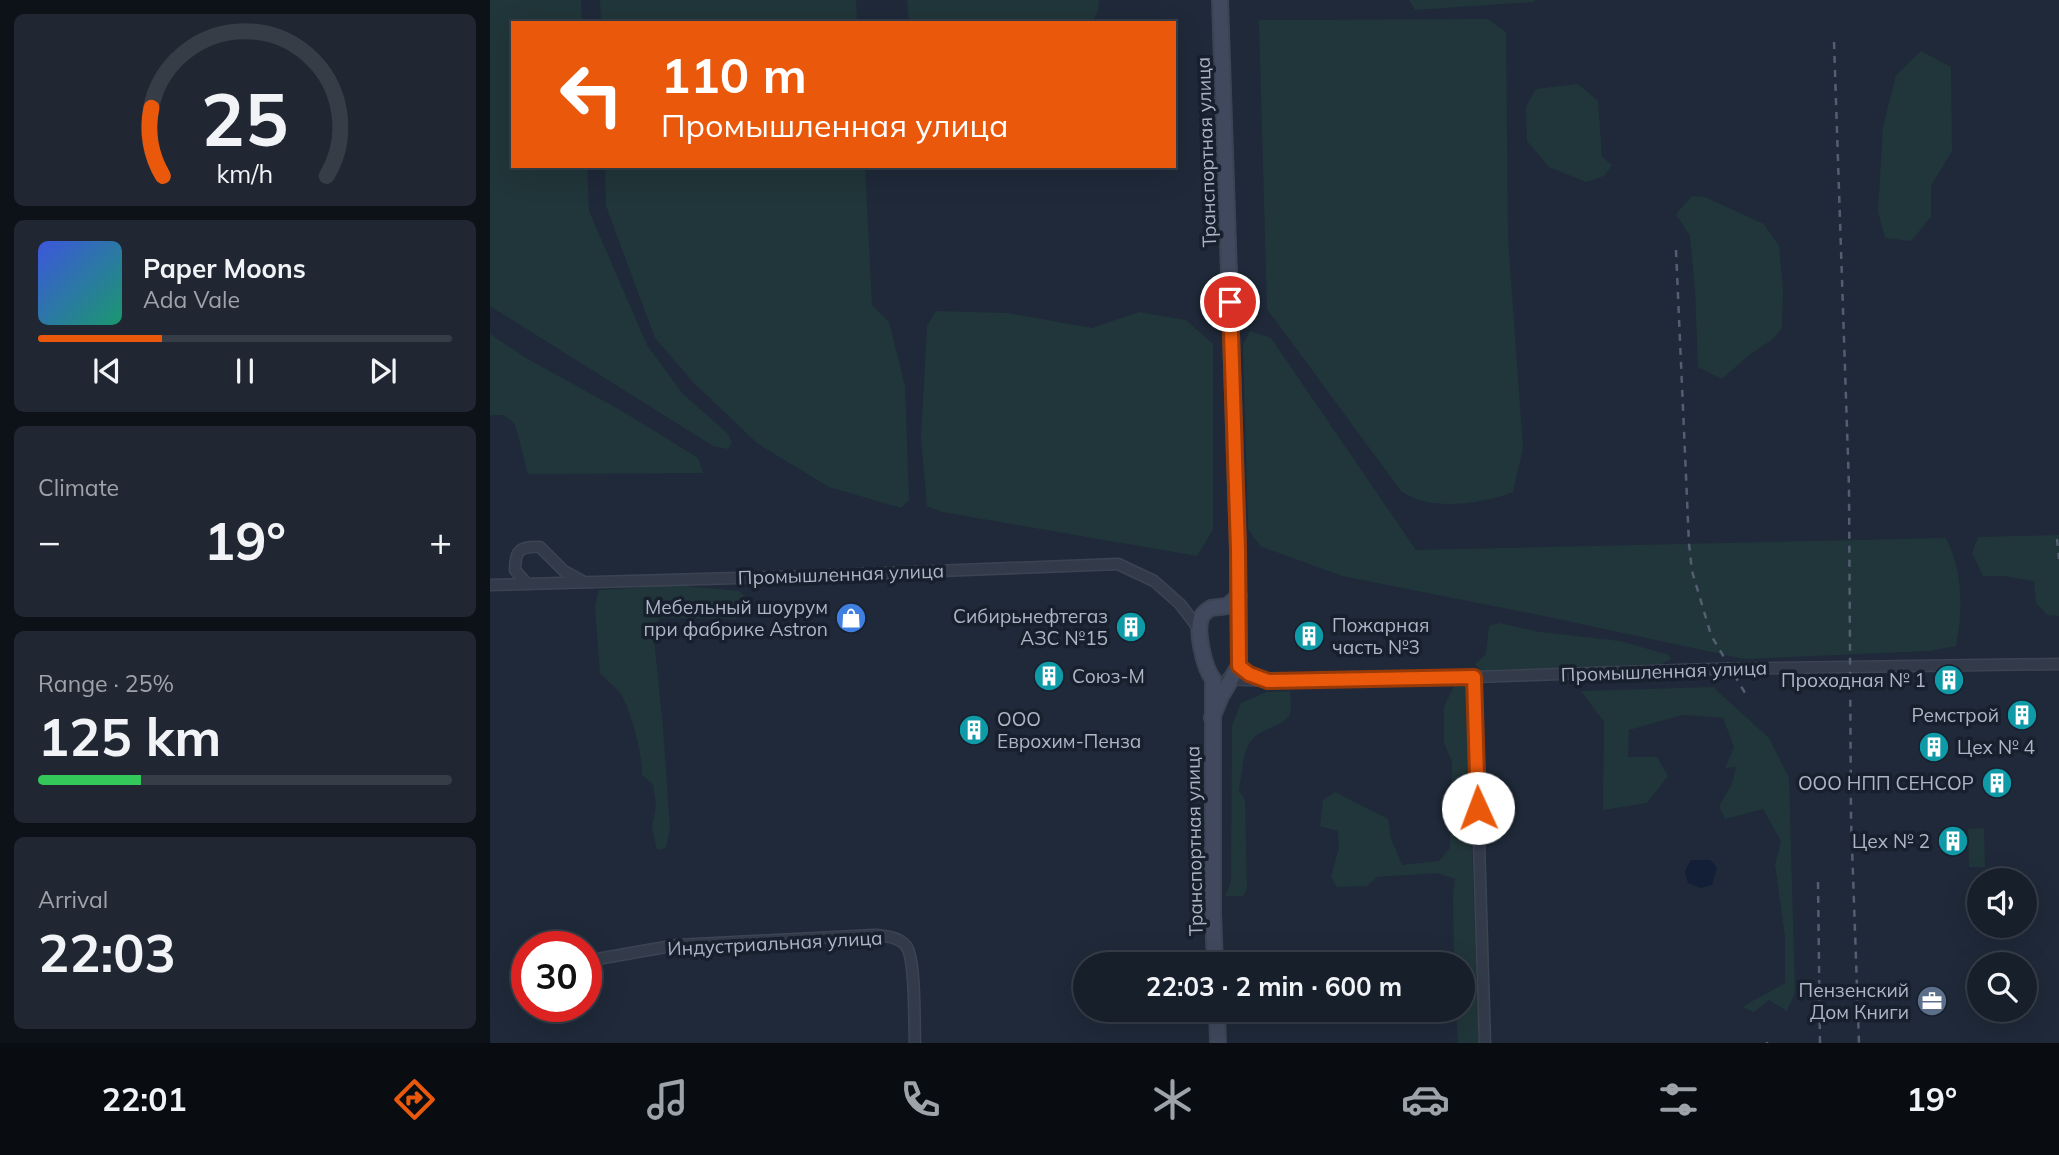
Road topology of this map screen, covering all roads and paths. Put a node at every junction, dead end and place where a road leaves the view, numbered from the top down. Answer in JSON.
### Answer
{"nodes":[{"id":1,"x":1220,"y":3,"type":"edge"},
{"id":2,"x":527,"y":583,"type":"junction"},
{"id":3,"x":585,"y":583,"type":"junction"},
{"id":4,"x":490,"y":585,"type":"edge"},
{"id":5,"x":1239,"y":596,"type":"junction"},
{"id":6,"x":1180,"y":604,"type":"junction"},
{"id":7,"x":1227,"y":606,"type":"junction"},
{"id":8,"x":1211,"y":608,"type":"junction"},
{"id":9,"x":1239,"y":617,"type":"junction"},
{"id":10,"x":1199,"y":629,"type":"junction"},
{"id":11,"x":2059,"y":664,"type":"edge"},
{"id":12,"x":1239,"y":666,"type":"junction"},
{"id":13,"x":1474,"y":677,"type":"junction"},
{"id":14,"x":1213,"y":679,"type":"junction"},
{"id":15,"x":1231,"y":680,"type":"junction"},
{"id":16,"x":1268,"y":681,"type":"junction"},
{"id":17,"x":1212,"y":718,"type":"junction"},
{"id":18,"x":1215,"y":952,"type":"edge"},
{"id":19,"x":602,"y":958,"type":"edge"},
{"id":20,"x":1217,"y":1022,"type":"edge"},
{"id":21,"x":915,"y":1043,"type":"edge"},
{"id":22,"x":1218,"y":1043,"type":"edge"},
{"id":23,"x":1485,"y":1043,"type":"edge"}],
"edges":[{"from":1,"to":5,"type":"street","name":"Транспортная улица"},
{"from":2,"to":3,"type":"street","name":"Промышленная улица"},
{"from":2,"to":3,"type":"street"},
{"from":2,"to":4,"type":"street","name":"Промышленная улица"},
{"from":3,"to":6,"type":"street","name":"Промышленная улица"},
{"from":5,"to":7,"type":"street"},
{"from":5,"to":9,"type":"street","name":"Транспортная улица"},
{"from":6,"to":8,"type":"street"},
{"from":6,"to":10,"type":"street","name":"Промышленная улица"},
{"from":7,"to":8,"type":"street"},
{"from":7,"to":9,"type":"street"},
{"from":8,"to":10,"type":"street"},
{"from":9,"to":12,"type":"street","name":"Транспортная улица"},
{"from":10,"to":14,"type":"street","name":"Транспортная улица"},
{"from":11,"to":13,"type":"street","name":"Промышленная улица"},
{"from":12,"to":15,"type":"street"},
{"from":12,"to":16,"type":"street"},
{"from":13,"to":16,"type":"street","name":"Промышленная улица"},
{"from":13,"to":23,"type":"street"},
{"from":14,"to":15,"type":"street","name":"Промышленная улица"},
{"from":14,"to":17,"type":"street","name":"Транспортная улица"},
{"from":15,"to":16,"type":"street","name":"Промышленная улица"},
{"from":15,"to":17,"type":"street"},
{"from":17,"to":18,"type":"street","name":"Транспортная улица"},
{"from":19,"to":21,"type":"street","name":"Индустриальная улица"},
{"from":20,"to":22,"type":"street"}]}
